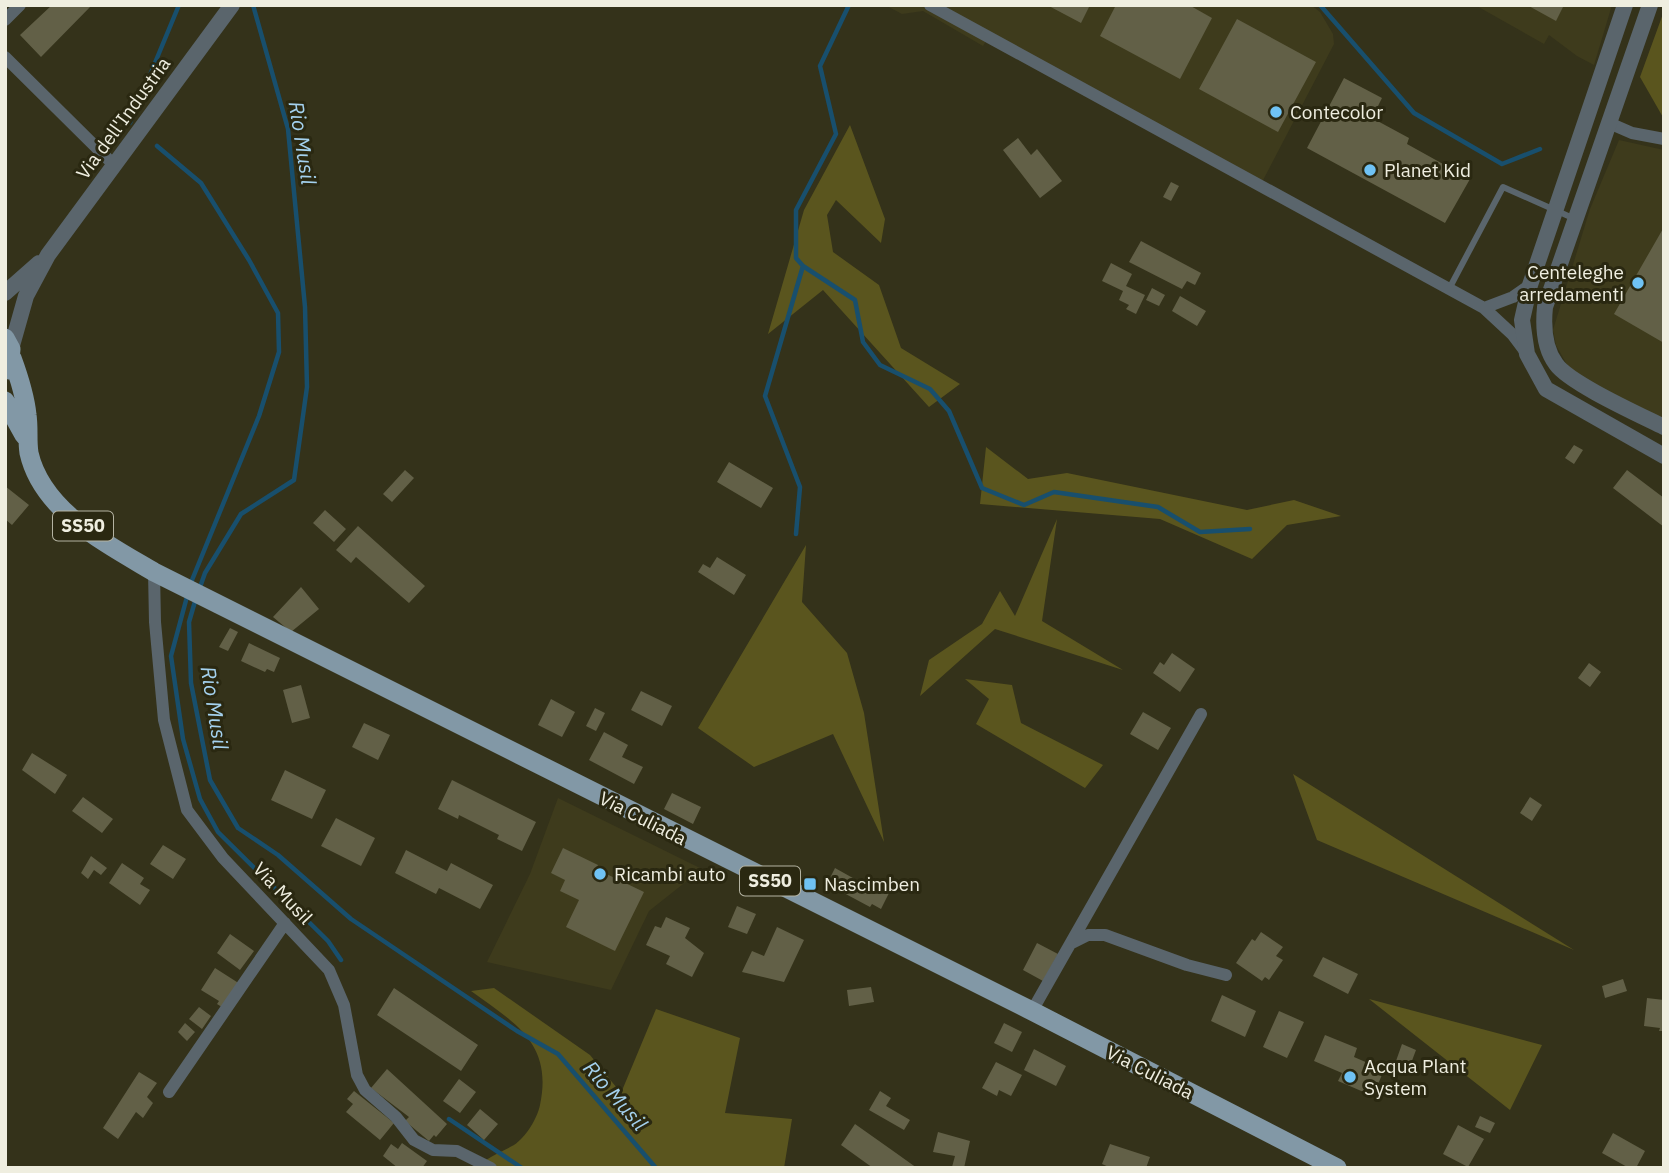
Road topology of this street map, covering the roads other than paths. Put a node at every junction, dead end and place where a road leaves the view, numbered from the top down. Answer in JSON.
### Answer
{"nodes":[{"id":1,"x":20,"y":5,"type":"edge"},
{"id":2,"x":930,"y":5,"type":"edge"},
{"id":3,"x":1625,"y":5,"type":"edge"},
{"id":4,"x":1650,"y":5,"type":"edge"},
{"id":5,"x":232,"y":6,"type":"edge"},
{"id":6,"x":5,"y":20,"type":"edge"},
{"id":7,"x":5,"y":57,"type":"edge"},
{"id":8,"x":1594,"y":103,"type":"junction"},
{"id":9,"x":1611,"y":116,"type":"junction"},
{"id":10,"x":1664,"y":139,"type":"edge"},
{"id":11,"x":114,"y":165,"type":"junction"},
{"id":12,"x":1554,"y":212,"type":"junction"},
{"id":13,"x":1576,"y":219,"type":"junction"},
{"id":14,"x":48,"y":255,"type":"junction"},
{"id":15,"x":1530,"y":285,"type":"junction"},
{"id":16,"x":1449,"y":289,"type":"junction"},
{"id":17,"x":5,"y":293,"type":"edge"},
{"id":18,"x":1484,"y":308,"type":"junction"},
{"id":19,"x":1527,"y":354,"type":"junction"},
{"id":20,"x":8,"y":356,"type":"edge"},
{"id":21,"x":5,"y":401,"type":"edge"},
{"id":22,"x":1631,"y":410,"type":"junction"},
{"id":23,"x":1664,"y":427,"type":"edge"},
{"id":24,"x":1622,"y":434,"type":"junction"},
{"id":25,"x":28,"y":442,"type":"junction"},
{"id":26,"x":1664,"y":456,"type":"edge"},
{"id":27,"x":163,"y":576,"type":"junction"},
{"id":28,"x":1201,"y":714,"type":"dead end"},
{"id":29,"x":285,"y":923,"type":"junction"},
{"id":30,"x":1071,"y":943,"type":"junction"},
{"id":31,"x":1226,"y":975,"type":"dead end"},
{"id":32,"x":1032,"y":1011,"type":"junction"},
{"id":33,"x":169,"y":1092,"type":"dead end"},
{"id":34,"x":491,"y":1168,"type":"edge"},
{"id":35,"x":1337,"y":1168,"type":"edge"}],
"edges":[{"from":1,"to":6,"type":"street"},
{"from":2,"to":16,"type":"street"},
{"from":3,"to":8,"type":"street"},
{"from":4,"to":9,"type":"street"},
{"from":5,"to":11,"type":"street","name":"Via dell'Industria"},
{"from":7,"to":11,"type":"street"},
{"from":8,"to":9,"type":"lane"},
{"from":8,"to":12,"type":"street"},
{"from":9,"to":10,"type":"street"},
{"from":9,"to":13,"type":"street"},
{"from":11,"to":14,"type":"street","name":"Via dell'Industria"},
{"from":12,"to":13,"type":"lane"},
{"from":12,"to":15,"type":"street"},
{"from":12,"to":16,"type":"lane"},
{"from":13,"to":22,"type":"street"},
{"from":14,"to":17,"type":"street","name":"Via dell'Industria"},
{"from":14,"to":20,"type":"street","name":"Via dell'Industria"},
{"from":15,"to":18,"type":"street"},
{"from":15,"to":19,"type":"street"},
{"from":16,"to":18,"type":"street"},
{"from":18,"to":19,"type":"street"},
{"from":19,"to":24,"type":"street"},
{"from":20,"to":25,"type":"main road","name":"Via Culiada","number":"SS50"},
{"from":21,"to":25,"type":"main road","name":"Via Culiada","number":"SS50"},
{"from":22,"to":23,"type":"street"},
{"from":22,"to":24,"type":"lane"},
{"from":24,"to":26,"type":"street"},
{"from":25,"to":27,"type":"main road","name":"Via Culiada","number":"SS50"},
{"from":27,"to":29,"type":"street","name":"Via Musil"},
{"from":27,"to":32,"type":"main road","name":"Via Culiada","number":"SS50"},
{"from":28,"to":30,"type":"street"},
{"from":29,"to":33,"type":"street"},
{"from":29,"to":34,"type":"street","name":"Via Musil"},
{"from":30,"to":31,"type":"street"},
{"from":30,"to":32,"type":"street"},
{"from":32,"to":35,"type":"main road","name":"Via Culiada","number":"SS50"}]}
